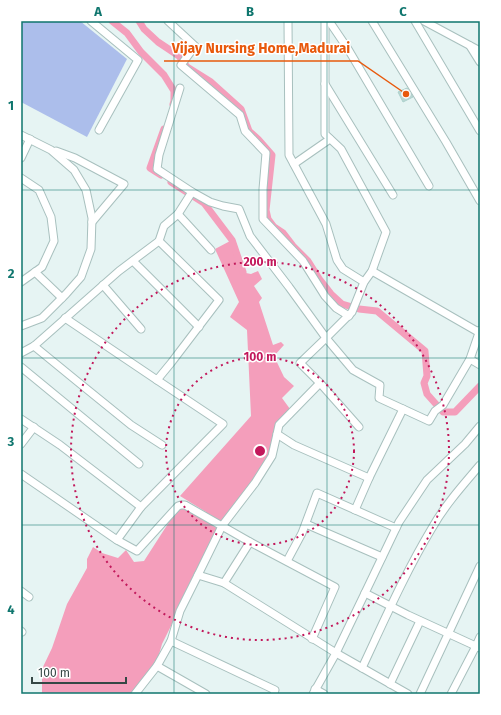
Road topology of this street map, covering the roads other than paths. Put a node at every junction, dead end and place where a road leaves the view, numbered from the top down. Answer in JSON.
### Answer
{"nodes":[{"id":1,"x":91,"y":21,"type":"edge"},
{"id":2,"x":168,"y":21,"type":"edge"},
{"id":3,"x":288,"y":21,"type":"edge"},
{"id":4,"x":325,"y":21,"type":"edge"},
{"id":5,"x":329,"y":21,"type":"edge"},
{"id":6,"x":372,"y":21,"type":"edge"},
{"id":7,"x":415,"y":21,"type":"edge"},
{"id":8,"x":424,"y":21,"type":"edge"},
{"id":9,"x":468,"y":44,"type":"junction"},
{"id":10,"x":480,"y":51,"type":"edge"},
{"id":11,"x":480,"y":62,"type":"edge"},
{"id":12,"x":325,"y":83,"type":"junction"},
{"id":13,"x":180,"y":88,"type":"dead end"},
{"id":14,"x":99,"y":130,"type":"dead end"},
{"id":15,"x":480,"y":132,"type":"edge"},
{"id":16,"x":21,"y":135,"type":"edge"},
{"id":17,"x":30,"y":139,"type":"junction"},
{"id":18,"x":330,"y":139,"type":"junction"},
{"id":19,"x":51,"y":150,"type":"junction"},
{"id":20,"x":21,"y":158,"type":"edge"},
{"id":21,"x":294,"y":164,"type":"junction"},
{"id":22,"x":21,"y":178,"type":"edge"},
{"id":23,"x":429,"y":186,"type":"dead end"},
{"id":24,"x":191,"y":194,"type":"junction"},
{"id":25,"x":393,"y":195,"type":"dead end"},
{"id":26,"x":480,"y":201,"type":"edge"},
{"id":27,"x":178,"y":214,"type":"junction"},
{"id":28,"x":92,"y":222,"type":"junction"},
{"id":29,"x":159,"y":241,"type":"junction"},
{"id":30,"x":211,"y":250,"type":"dead end"},
{"id":31,"x":133,"y":261,"type":"junction"},
{"id":32,"x":372,"y":271,"type":"junction"},
{"id":33,"x":35,"y":272,"type":"junction"},
{"id":34,"x":21,"y":282,"type":"edge"},
{"id":35,"x":364,"y":282,"type":"junction"},
{"id":36,"x":103,"y":285,"type":"junction"},
{"id":37,"x":62,"y":298,"type":"junction"},
{"id":38,"x":352,"y":311,"type":"junction"},
{"id":39,"x":65,"y":318,"type":"junction"},
{"id":40,"x":21,"y":326,"type":"edge"},
{"id":41,"x":199,"y":327,"type":"junction"},
{"id":42,"x":141,"y":329,"type":"dead end"},
{"id":43,"x":480,"y":331,"type":"edge"},
{"id":44,"x":326,"y":338,"type":"junction"},
{"id":45,"x":34,"y":346,"type":"junction"},
{"id":46,"x":21,"y":353,"type":"edge"},
{"id":47,"x":470,"y":359,"type":"junction"},
{"id":48,"x":480,"y":365,"type":"edge"},
{"id":49,"x":21,"y":368,"type":"edge"},
{"id":50,"x":157,"y":380,"type":"junction"},
{"id":51,"x":320,"y":383,"type":"junction"},
{"id":52,"x":403,"y":409,"type":"junction"},
{"id":53,"x":21,"y":419,"type":"edge"},
{"id":54,"x":480,"y":426,"type":"edge"},
{"id":55,"x":359,"y":427,"type":"dead end"},
{"id":56,"x":34,"y":428,"type":"junction"},
{"id":57,"x":277,"y":434,"type":"junction"},
{"id":58,"x":21,"y":444,"type":"edge"},
{"id":59,"x":162,"y":445,"type":"dead end"},
{"id":60,"x":139,"y":464,"type":"dead end"},
{"id":61,"x":480,"y":465,"type":"edge"},
{"id":62,"x":21,"y":474,"type":"edge"},
{"id":63,"x":369,"y":478,"type":"junction"},
{"id":64,"x":141,"y":507,"type":"junction"},
{"id":65,"x":355,"y":510,"type":"junction"},
{"id":66,"x":306,"y":524,"type":"junction"},
{"id":67,"x":221,"y":525,"type":"junction"},
{"id":68,"x":396,"y":528,"type":"junction"},
{"id":69,"x":117,"y":540,"type":"junction"},
{"id":70,"x":250,"y":542,"type":"junction"},
{"id":71,"x":382,"y":557,"type":"junction"},
{"id":72,"x":287,"y":561,"type":"junction"},
{"id":73,"x":480,"y":566,"type":"edge"},
{"id":74,"x":198,"y":575,"type":"junction"},
{"id":75,"x":224,"y":583,"type":"junction"},
{"id":76,"x":21,"y":591,"type":"edge"},
{"id":77,"x":365,"y":593,"type":"junction"},
{"id":78,"x":28,"y":597,"type":"dead end"},
{"id":79,"x":391,"y":606,"type":"junction"},
{"id":80,"x":420,"y":621,"type":"junction"},
{"id":81,"x":448,"y":633,"type":"junction"},
{"id":82,"x":480,"y":637,"type":"edge"},
{"id":83,"x":312,"y":638,"type":"junction"},
{"id":84,"x":171,"y":641,"type":"junction"},
{"id":85,"x":478,"y":647,"type":"edge"},
{"id":86,"x":336,"y":653,"type":"junction"},
{"id":87,"x":157,"y":666,"type":"junction"},
{"id":88,"x":362,"y":668,"type":"junction"},
{"id":89,"x":390,"y":684,"type":"junction"},
{"id":90,"x":314,"y":692,"type":"edge"},
{"id":91,"x":135,"y":694,"type":"edge"},
{"id":92,"x":206,"y":694,"type":"edge"},
{"id":93,"x":274,"y":694,"type":"edge"},
{"id":94,"x":324,"y":694,"type":"edge"},
{"id":95,"x":408,"y":694,"type":"edge"},
{"id":96,"x":420,"y":694,"type":"edge"},
{"id":97,"x":451,"y":694,"type":"edge"}],
"edges":[{"from":1,"to":14,"type":"street"},
{"from":2,"to":38,"type":"street"},
{"from":3,"to":21,"type":"street"},
{"from":4,"to":12,"type":"street"},
{"from":5,"to":23,"type":"street"},
{"from":6,"to":26,"type":"street"},
{"from":7,"to":15,"type":"street"},
{"from":8,"to":9,"type":"street"},
{"from":9,"to":10,"type":"street"},
{"from":9,"to":11,"type":"street"},
{"from":12,"to":18,"type":"street"},
{"from":12,"to":25,"type":"street"},
{"from":13,"to":24,"type":"street"},
{"from":16,"to":17,"type":"street"},
{"from":17,"to":19,"type":"street"},
{"from":17,"to":20,"type":"street"},
{"from":18,"to":21,"type":"street"},
{"from":18,"to":32,"type":"street"},
{"from":19,"to":28,"type":"street"},
{"from":19,"to":28,"type":"street"},
{"from":21,"to":35,"type":"street"},
{"from":22,"to":33,"type":"street"},
{"from":24,"to":27,"type":"street"},
{"from":24,"to":44,"type":"street"},
{"from":27,"to":29,"type":"street"},
{"from":27,"to":30,"type":"street"},
{"from":28,"to":37,"type":"street"},
{"from":29,"to":31,"type":"street"},
{"from":29,"to":41,"type":"street"},
{"from":31,"to":36,"type":"street"},
{"from":31,"to":41,"type":"street"},
{"from":32,"to":35,"type":"street"},
{"from":32,"to":43,"type":"street"},
{"from":33,"to":34,"type":"street"},
{"from":33,"to":37,"type":"street"},
{"from":35,"to":38,"type":"street"},
{"from":36,"to":39,"type":"street"},
{"from":36,"to":42,"type":"street"},
{"from":37,"to":40,"type":"street"},
{"from":38,"to":44,"type":"street"},
{"from":39,"to":45,"type":"street"},
{"from":39,"to":50,"type":"street"},
{"from":41,"to":50,"type":"street"},
{"from":43,"to":47,"type":"street"},
{"from":44,"to":51,"type":"street"},
{"from":44,"to":52,"type":"street"},
{"from":45,"to":46,"type":"street"},
{"from":45,"to":59,"type":"street"},
{"from":47,"to":48,"type":"street"},
{"from":47,"to":52,"type":"street"},
{"from":49,"to":60,"type":"street"},
{"from":50,"to":64,"type":"street"},
{"from":51,"to":55,"type":"street"},
{"from":51,"to":57,"type":"street"},
{"from":52,"to":63,"type":"street"},
{"from":53,"to":56,"type":"street"},
{"from":54,"to":68,"type":"street"},
{"from":56,"to":58,"type":"street"},
{"from":56,"to":64,"type":"street"},
{"from":57,"to":63,"type":"street"},
{"from":57,"to":67,"type":"street"},
{"from":61,"to":79,"type":"street"},
{"from":62,"to":69,"type":"street"},
{"from":63,"to":65,"type":"street"},
{"from":64,"to":69,"type":"street"},
{"from":65,"to":66,"type":"street"},
{"from":65,"to":68,"type":"street"},
{"from":66,"to":71,"type":"street"},
{"from":66,"to":72,"type":"street"},
{"from":67,"to":69,"type":"street"},
{"from":67,"to":70,"type":"street"},
{"from":67,"to":74,"type":"street"},
{"from":68,"to":71,"type":"street"},
{"from":70,"to":72,"type":"street"},
{"from":70,"to":75,"type":"street"},
{"from":71,"to":77,"type":"street"},
{"from":72,"to":83,"type":"street"},
{"from":73,"to":81,"type":"street"},
{"from":74,"to":75,"type":"street"},
{"from":74,"to":84,"type":"street"},
{"from":75,"to":83,"type":"street"},
{"from":76,"to":78,"type":"street"},
{"from":77,"to":79,"type":"street"},
{"from":77,"to":86,"type":"street"},
{"from":79,"to":80,"type":"street"},
{"from":79,"to":88,"type":"street"},
{"from":80,"to":81,"type":"street"},
{"from":80,"to":89,"type":"street"},
{"from":81,"to":85,"type":"street"},
{"from":81,"to":96,"type":"street"},
{"from":82,"to":85,"type":"street"},
{"from":83,"to":86,"type":"street"},
{"from":84,"to":87,"type":"street"},
{"from":84,"to":93,"type":"street"},
{"from":85,"to":97,"type":"street"},
{"from":86,"to":88,"type":"street"},
{"from":86,"to":90,"type":"street"},
{"from":87,"to":91,"type":"street"},
{"from":87,"to":92,"type":"street"},
{"from":88,"to":89,"type":"street"},
{"from":89,"to":95,"type":"street"},
{"from":90,"to":94,"type":"street"}]}
